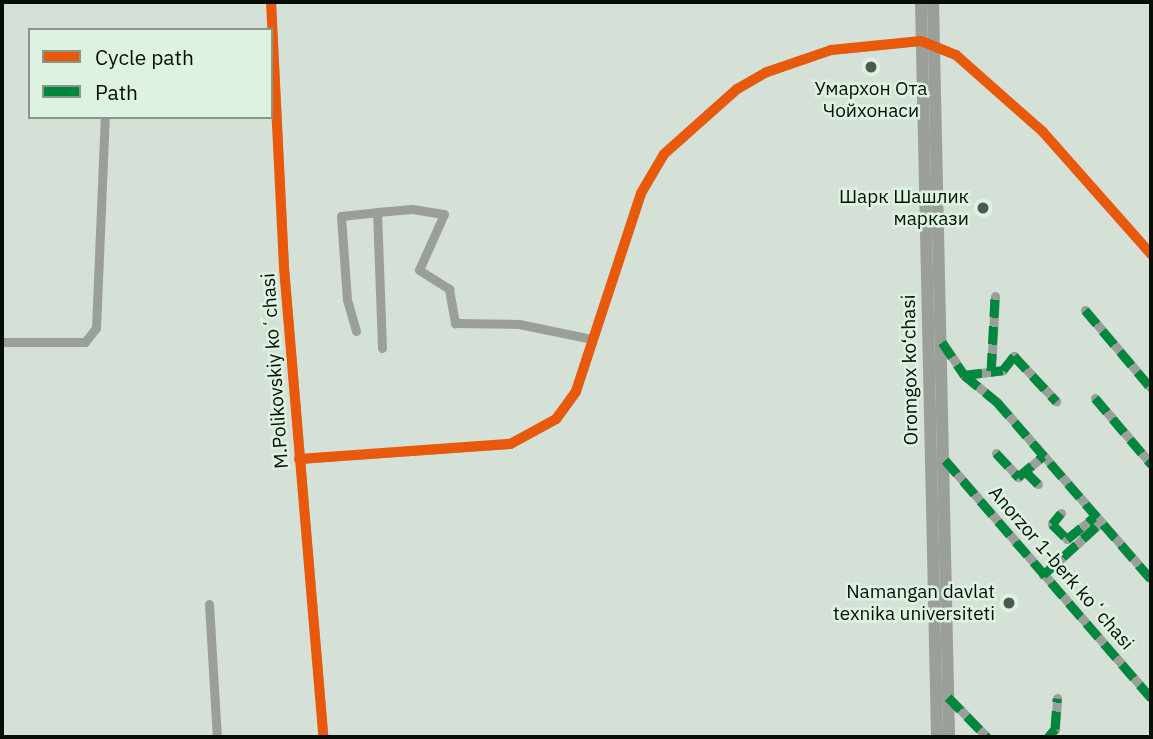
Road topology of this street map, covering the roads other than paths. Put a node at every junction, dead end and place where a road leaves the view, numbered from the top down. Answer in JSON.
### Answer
{"nodes":[{"id":1,"x":271,"y":2,"type":"edge"},
{"id":2,"x":921,"y":2,"type":"edge"},
{"id":3,"x":933,"y":2,"type":"edge"},
{"id":4,"x":272,"y":28,"type":"edge"},
{"id":5,"x":921,"y":41,"type":"junction"},
{"id":6,"x":935,"y":46,"type":"junction"},
{"id":7,"x":273,"y":56,"type":"edge"},
{"id":8,"x":105,"y":119,"type":"edge"},
{"id":9,"x":377,"y":212,"type":"junction"},
{"id":10,"x":1151,"y":254,"type":"edge"},
{"id":11,"x":995,"y":296,"type":"dead end"},
{"id":12,"x":1085,"y":310,"type":"dead end"},
{"id":13,"x":356,"y":331,"type":"dead end"},
{"id":14,"x":592,"y":339,"type":"junction"},
{"id":15,"x":2,"y":342,"type":"edge"},
{"id":16,"x":942,"y":342,"type":"junction"},
{"id":17,"x":382,"y":348,"type":"dead end"},
{"id":18,"x":991,"y":371,"type":"junction"},
{"id":19,"x":964,"y":375,"type":"junction"},
{"id":20,"x":1151,"y":388,"type":"edge"},
{"id":21,"x":1095,"y":398,"type":"dead end"},
{"id":22,"x":1056,"y":401,"type":"dead end"},
{"id":23,"x":930,"y":435,"type":"junction"},
{"id":24,"x":944,"y":435,"type":"junction"},
{"id":25,"x":996,"y":453,"type":"dead end"},
{"id":26,"x":1043,"y":456,"type":"junction"},
{"id":27,"x":299,"y":460,"type":"junction"},
{"id":28,"x":945,"y":460,"type":"junction"},
{"id":29,"x":1151,"y":464,"type":"edge"},
{"id":30,"x":1026,"y":472,"type":"junction"},
{"id":31,"x":1038,"y":484,"type":"dead end"},
{"id":32,"x":1061,"y":513,"type":"dead end"},
{"id":33,"x":1097,"y":520,"type":"junction"},
{"id":34,"x":1044,"y":575,"type":"junction"},
{"id":35,"x":1150,"y":575,"type":"edge"},
{"id":36,"x":209,"y":604,"type":"dead end"},
{"id":37,"x":942,"y":695,"type":"junction"},
{"id":38,"x":1057,"y":698,"type":"dead end"},
{"id":39,"x":1151,"y":698,"type":"edge"},
{"id":40,"x":216,"y":737,"type":"edge"},
{"id":41,"x":323,"y":737,"type":"edge"},
{"id":42,"x":937,"y":737,"type":"edge"},
{"id":43,"x":949,"y":737,"type":"edge"},
{"id":44,"x":987,"y":737,"type":"edge"},
{"id":45,"x":1048,"y":737,"type":"edge"}],
"edges":[{"from":1,"to":4,"type":"street","name":"M.Polikovskiy koʻchasi"},
{"from":2,"to":5,"type":"main road","name":"Oromgox ko‘chasi"},
{"from":3,"to":6,"type":"main road","name":"Oromgox ko‘chasi"},
{"from":5,"to":6,"type":"street"},
{"from":5,"to":14,"type":"street"},
{"from":5,"to":23,"type":"main road","name":"Oromgox ko‘chasi"},
{"from":6,"to":10,"type":"street"},
{"from":6,"to":16,"type":"main road","name":"Oromgox ko‘chasi"},
{"from":7,"to":27,"type":"street","name":"M.Polikovskiy koʻchasi"},
{"from":8,"to":15,"type":"street"},
{"from":9,"to":13,"type":"street"},
{"from":9,"to":14,"type":"street"},
{"from":9,"to":17,"type":"street"},
{"from":11,"to":18,"type":"street"},
{"from":12,"to":20,"type":"street"},
{"from":14,"to":27,"type":"street"},
{"from":16,"to":19,"type":"street"},
{"from":16,"to":24,"type":"main road","name":"Oromgox ko‘chasi"},
{"from":18,"to":19,"type":"street"},
{"from":18,"to":22,"type":"street"},
{"from":19,"to":26,"type":"street"},
{"from":21,"to":29,"type":"street"},
{"from":23,"to":24,"type":"main road"},
{"from":23,"to":37,"type":"main road","name":"Oromgox ko‘chasi"},
{"from":24,"to":28,"type":"main road","name":"Oromgox ko‘chasi"},
{"from":25,"to":30,"type":"street"},
{"from":26,"to":30,"type":"street"},
{"from":26,"to":33,"type":"street"},
{"from":27,"to":41,"type":"street","name":"M.Polikovskiy koʻchasi"},
{"from":28,"to":34,"type":"street","name":"Anorzor 1-berk koʻchasi"},
{"from":28,"to":37,"type":"main road","name":"Oromgox ko‘chasi"},
{"from":30,"to":31,"type":"street"},
{"from":32,"to":33,"type":"street"},
{"from":33,"to":34,"type":"street"},
{"from":33,"to":35,"type":"street"},
{"from":34,"to":39,"type":"street","name":"Anorzor 1-berk koʻchasi"},
{"from":36,"to":40,"type":"street"},
{"from":37,"to":42,"type":"main road","name":"Oromgox ko‘chasi"},
{"from":37,"to":43,"type":"main road","name":"Oromgox ko‘chasi"},
{"from":37,"to":44,"type":"street"},
{"from":38,"to":45,"type":"street"}]}
